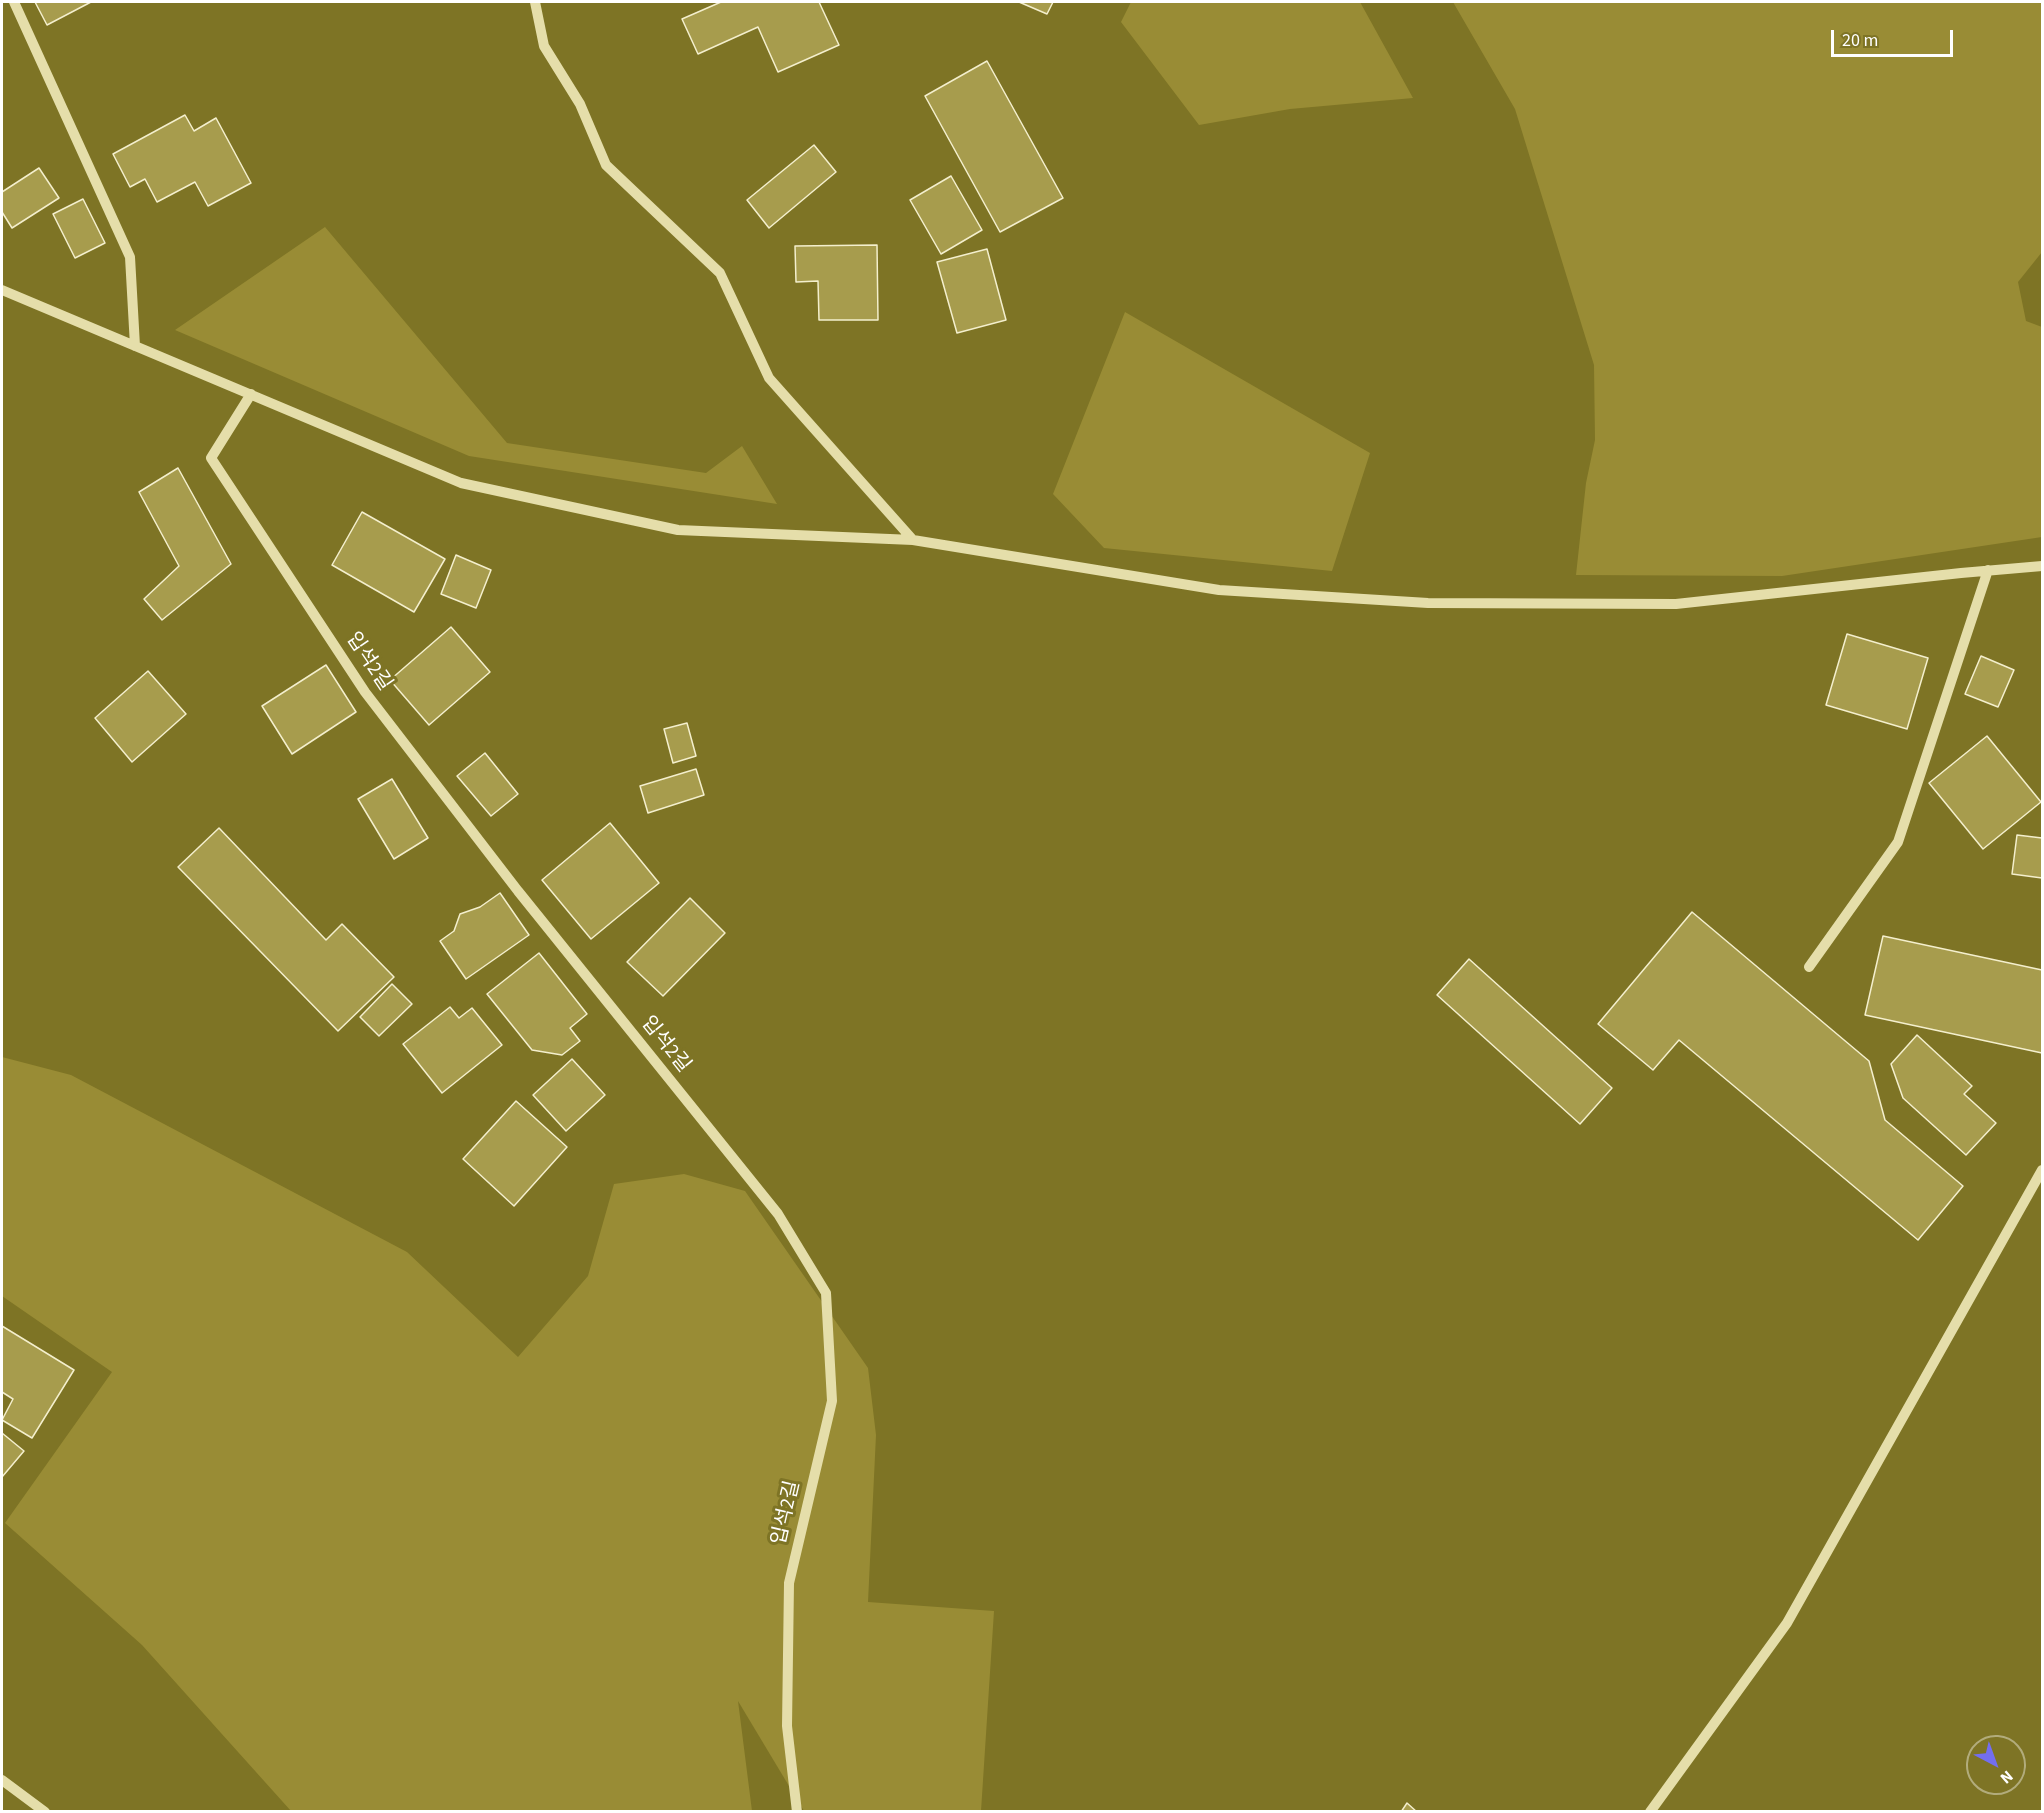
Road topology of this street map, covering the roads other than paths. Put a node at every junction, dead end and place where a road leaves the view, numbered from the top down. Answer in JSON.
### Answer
{"nodes":[{"id":1,"x":14,"y":2,"type":"edge"},
{"id":2,"x":535,"y":2,"type":"edge"},
{"id":3,"x":2,"y":290,"type":"edge"},
{"id":4,"x":135,"y":346,"type":"junction"},
{"id":5,"x":251,"y":394,"type":"junction"},
{"id":6,"x":913,"y":540,"type":"junction"},
{"id":7,"x":2043,"y":566,"type":"edge"},
{"id":8,"x":1988,"y":570,"type":"junction"},
{"id":9,"x":1809,"y":967,"type":"dead end"},
{"id":10,"x":2043,"y":1170,"type":"edge"},
{"id":11,"x":2,"y":1780,"type":"edge"},
{"id":12,"x":45,"y":1812,"type":"edge"},
{"id":13,"x":797,"y":1812,"type":"edge"},
{"id":14,"x":1650,"y":1812,"type":"edge"}],
"edges":[{"from":1,"to":4,"type":"street"},
{"from":2,"to":6,"type":"street"},
{"from":3,"to":4,"type":"street"},
{"from":4,"to":5,"type":"street"},
{"from":5,"to":6,"type":"street"},
{"from":5,"to":13,"type":"street","name":"입석2길"},
{"from":6,"to":8,"type":"street"},
{"from":7,"to":8,"type":"street"},
{"from":8,"to":9,"type":"street"},
{"from":10,"to":14,"type":"street"},
{"from":11,"to":12,"type":"street"}]}
